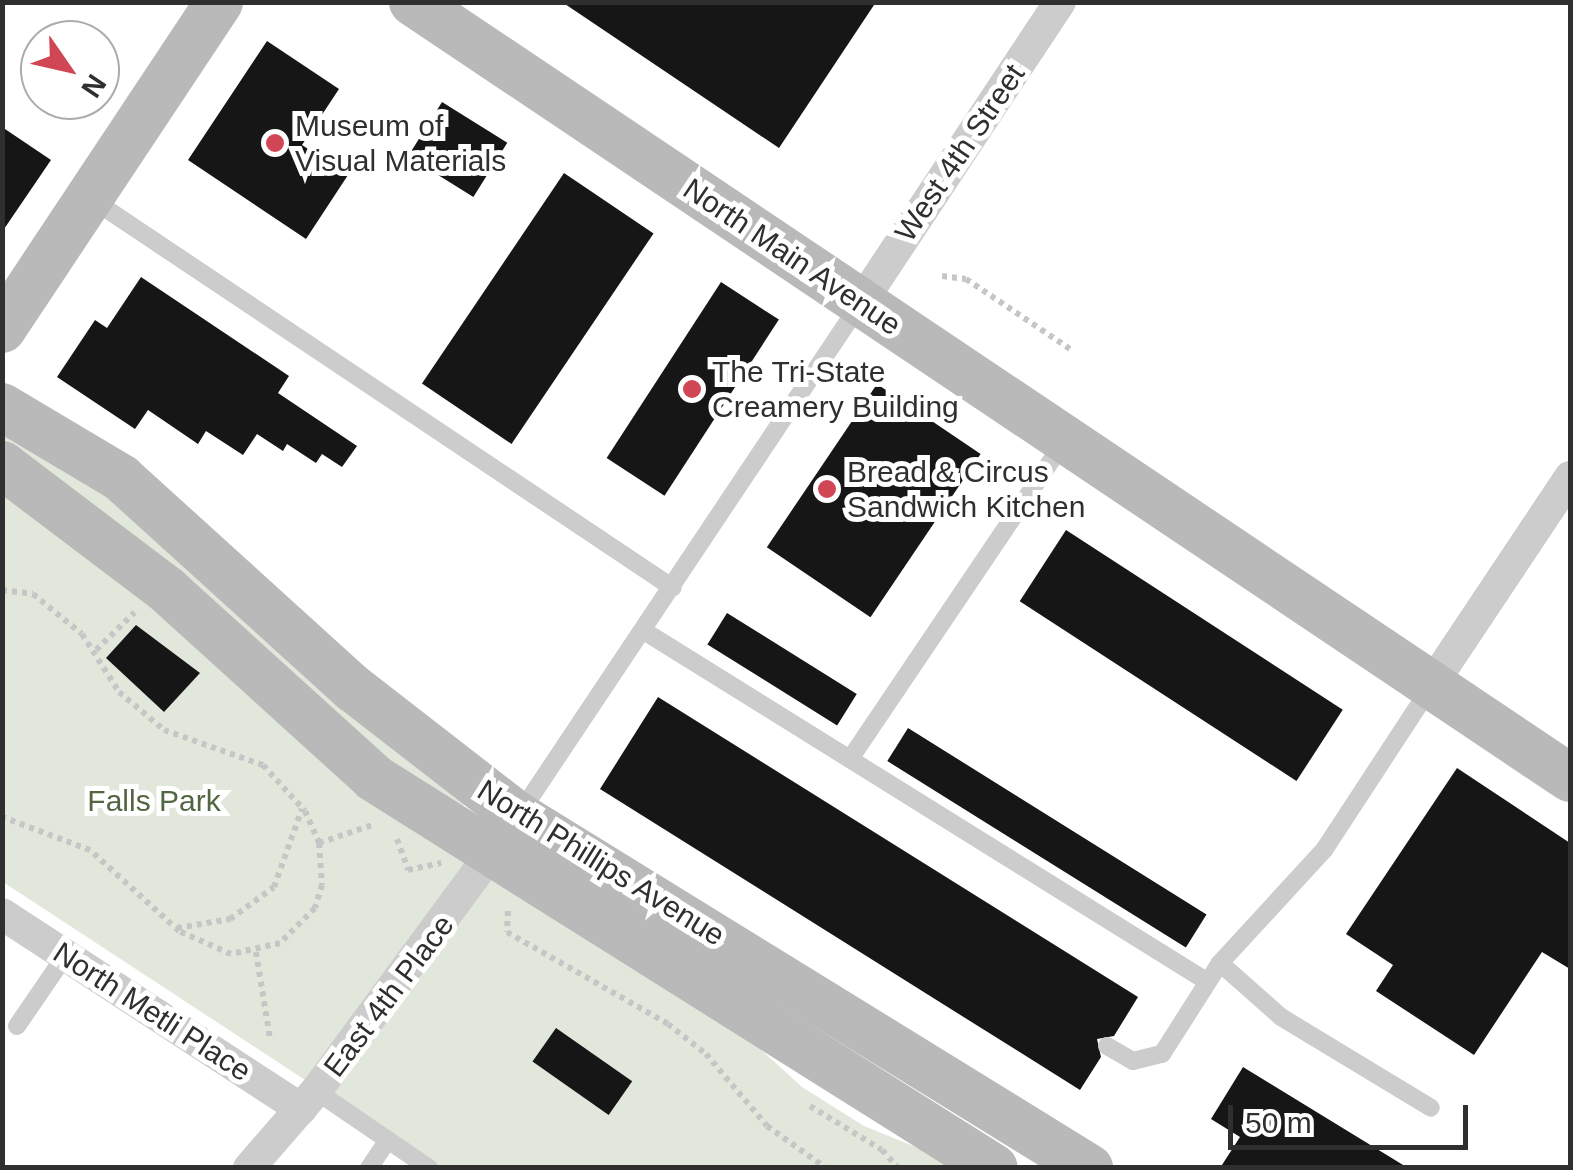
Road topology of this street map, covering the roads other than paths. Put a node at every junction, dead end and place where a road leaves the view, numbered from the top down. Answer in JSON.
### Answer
{"nodes":[{"id":1,"x":220,"y":2,"type":"edge"},
{"id":2,"x":413,"y":2,"type":"edge"},
{"id":3,"x":1060,"y":2,"type":"edge"},
{"id":4,"x":90,"y":198,"type":"junction"},
{"id":5,"x":860,"y":304,"type":"junction"},
{"id":6,"x":2,"y":330,"type":"edge"},
{"id":7,"x":2,"y":406,"type":"edge"},
{"id":8,"x":1065,"y":440,"type":"junction"},
{"id":9,"x":2,"y":465,"type":"edge"},
{"id":10,"x":1570,"y":477,"type":"edge"},
{"id":11,"x":673,"y":588,"type":"junction"},
{"id":12,"x":644,"y":631,"type":"junction"},
{"id":13,"x":1432,"y":684,"type":"junction"},
{"id":14,"x":850,"y":759,"type":"junction"},
{"id":15,"x":1570,"y":778,"type":"edge"},
{"id":16,"x":518,"y":816,"type":"junction"},
{"id":17,"x":491,"y":856,"type":"junction"},
{"id":18,"x":2,"y":914,"type":"edge"},
{"id":19,"x":65,"y":956,"type":"junction"},
{"id":20,"x":1220,"y":963,"type":"junction"},
{"id":21,"x":1208,"y":982,"type":"junction"},
{"id":22,"x":16,"y":1026,"type":"dead end"},
{"id":23,"x":1108,"y":1046,"type":"dead end"},
{"id":24,"x":309,"y":1100,"type":"junction"},
{"id":25,"x":1431,"y":1108,"type":"dead end"},
{"id":26,"x":388,"y":1140,"type":"junction"},
{"id":27,"x":249,"y":1168,"type":"edge"},
{"id":28,"x":369,"y":1168,"type":"edge"},
{"id":29,"x":429,"y":1168,"type":"edge"},
{"id":30,"x":994,"y":1168,"type":"edge"},
{"id":31,"x":1089,"y":1168,"type":"edge"}],
"edges":[{"from":1,"to":4,"type":"street"},
{"from":2,"to":5,"type":"street","name":"North Main Avenue"},
{"from":3,"to":5,"type":"street","name":"West 4th Street"},
{"from":4,"to":6,"type":"street"},
{"from":4,"to":11,"type":"lane"},
{"from":5,"to":8,"type":"street","name":"North Main Avenue"},
{"from":5,"to":11,"type":"lane"},
{"from":7,"to":16,"type":"street","name":"North Phillips Avenue"},
{"from":8,"to":13,"type":"street","name":"North Main Avenue"},
{"from":8,"to":14,"type":"lane"},
{"from":9,"to":17,"type":"street","name":"North Phillips Avenue"},
{"from":10,"to":13,"type":"street"},
{"from":11,"to":12,"type":"lane"},
{"from":12,"to":14,"type":"lane"},
{"from":12,"to":16,"type":"lane"},
{"from":13,"to":15,"type":"street","name":"North Main Avenue"},
{"from":13,"to":20,"type":"lane"},
{"from":14,"to":21,"type":"lane"},
{"from":16,"to":17,"type":"street","name":"East 4th Place"},
{"from":16,"to":31,"type":"street","name":"North Phillips Avenue"},
{"from":17,"to":24,"type":"street","name":"East 4th Place"},
{"from":17,"to":30,"type":"street","name":"North Phillips Avenue"},
{"from":18,"to":19,"type":"street","name":"North Metli Place"},
{"from":19,"to":22,"type":"lane"},
{"from":19,"to":24,"type":"street","name":"North Metli Place"},
{"from":20,"to":21,"type":"lane"},
{"from":20,"to":25,"type":"lane"},
{"from":21,"to":23,"type":"lane"},
{"from":24,"to":26,"type":"lane"},
{"from":24,"to":27,"type":"street","name":"East 4th Place"},
{"from":26,"to":28,"type":"lane"},
{"from":26,"to":29,"type":"lane"}]}
